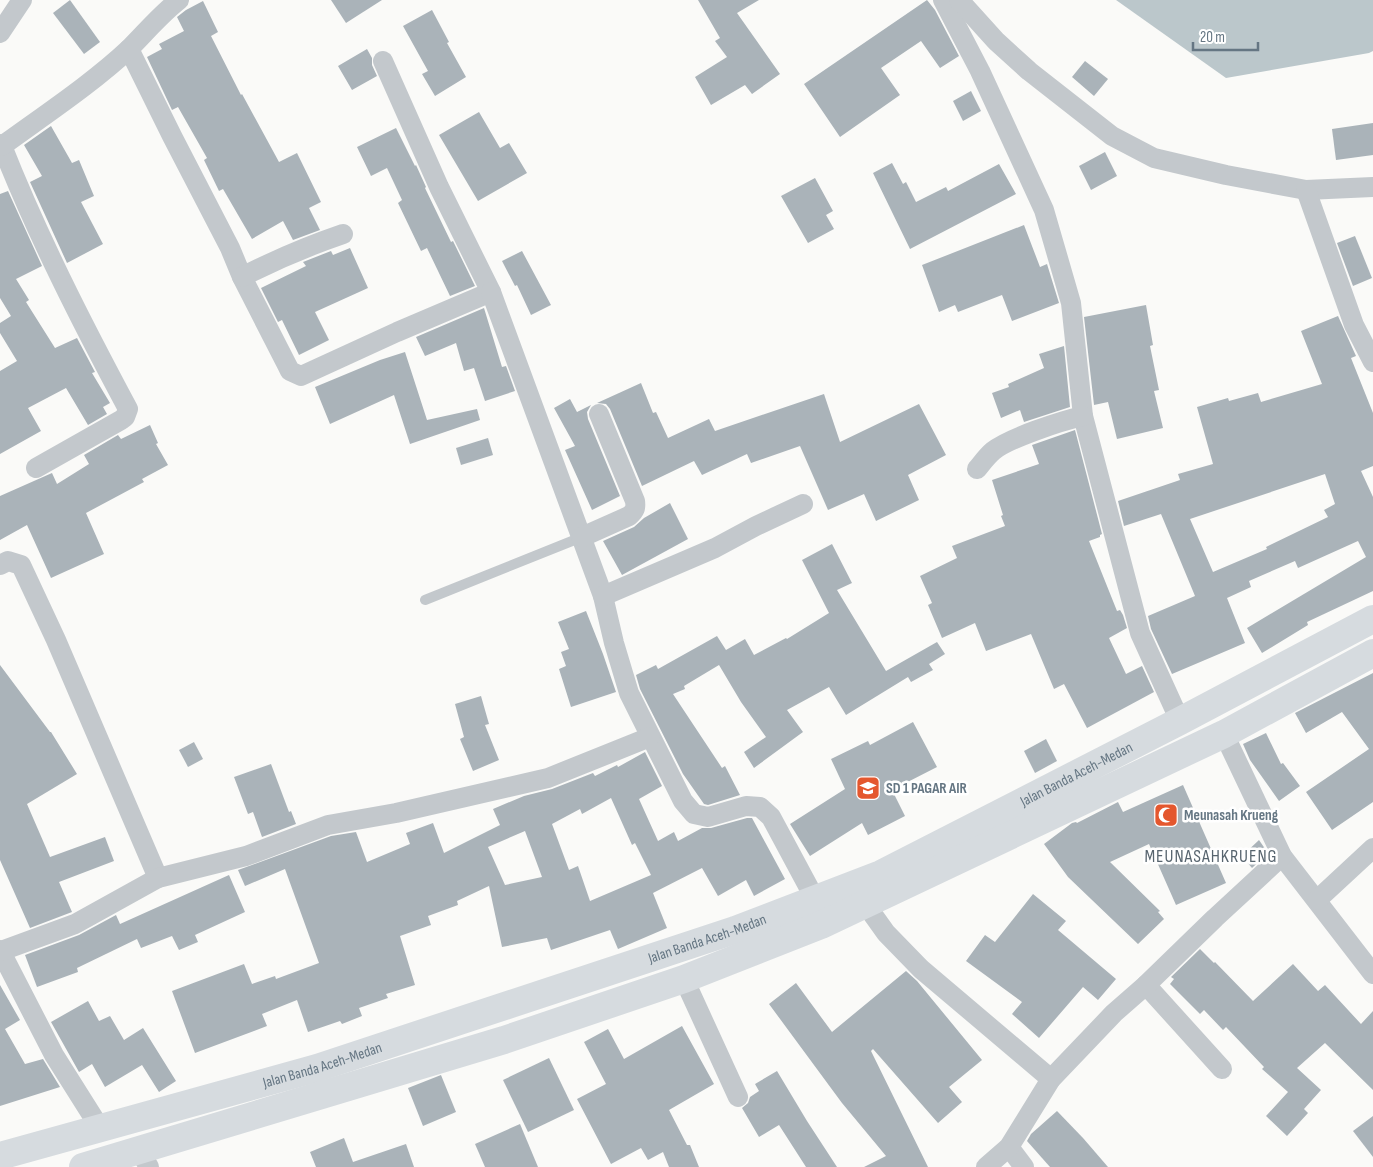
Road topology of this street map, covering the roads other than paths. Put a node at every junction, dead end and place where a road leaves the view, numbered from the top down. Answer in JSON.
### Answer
{"nodes":[{"id":1,"x":22,"y":0,"type":"edge"},
{"id":2,"x":179,"y":0,"type":"edge"},
{"id":3,"x":943,"y":0,"type":"edge"},
{"id":4,"x":959,"y":0,"type":"edge"},
{"id":5,"x":0,"y":33,"type":"edge"},
{"id":6,"x":129,"y":49,"type":"junction"},
{"id":7,"x":383,"y":61,"type":"dead end"},
{"id":8,"x":1,"y":145,"type":"edge"},
{"id":9,"x":1373,"y":187,"type":"edge"},
{"id":10,"x":1306,"y":190,"type":"junction"},
{"id":11,"x":343,"y":234,"type":"dead end"},
{"id":12,"x":242,"y":277,"type":"junction"},
{"id":13,"x":491,"y":292,"type":"junction"},
{"id":14,"x":1373,"y":362,"type":"edge"},
{"id":15,"x":599,"y":414,"type":"dead end"},
{"id":16,"x":1083,"y":416,"type":"junction"},
{"id":17,"x":36,"y":468,"type":"dead end"},
{"id":18,"x":977,"y":469,"type":"dead end"},
{"id":19,"x":803,"y":504,"type":"dead end"},
{"id":20,"x":582,"y":537,"type":"junction"},
{"id":21,"x":0,"y":565,"type":"edge"},
{"id":22,"x":603,"y":596,"type":"junction"},
{"id":23,"x":425,"y":600,"type":"dead end"},
{"id":24,"x":1373,"y":619,"type":"edge"},
{"id":25,"x":1373,"y":653,"type":"edge"},
{"id":26,"x":1180,"y":721,"type":"junction"},
{"id":27,"x":1224,"y":734,"type":"junction"},
{"id":28,"x":650,"y":737,"type":"junction"},
{"id":29,"x":1373,"y":848,"type":"edge"},
{"id":30,"x":1282,"y":856,"type":"junction"},
{"id":31,"x":158,"y":878,"type":"junction"},
{"id":32,"x":815,"y":899,"type":"junction"},
{"id":33,"x":1317,"y":900,"type":"junction"},
{"id":34,"x":866,"y":905,"type":"junction"},
{"id":35,"x":0,"y":950,"type":"edge"},
{"id":36,"x":1373,"y":974,"type":"edge"},
{"id":37,"x":684,"y":980,"type":"junction"},
{"id":38,"x":1146,"y":985,"type":"junction"},
{"id":39,"x":1222,"y":1069,"type":"dead end"},
{"id":40,"x":1051,"y":1079,"type":"junction"},
{"id":41,"x":738,"y":1097,"type":"dead end"},
{"id":42,"x":100,"y":1128,"type":"junction"},
{"id":43,"x":1009,"y":1147,"type":"junction"},
{"id":44,"x":0,"y":1156,"type":"edge"},
{"id":45,"x":144,"y":1159,"type":"edge"},
{"id":46,"x":83,"y":1167,"type":"edge"},
{"id":47,"x":986,"y":1167,"type":"edge"},
{"id":48,"x":1024,"y":1167,"type":"edge"}],
"edges":[{"from":1,"to":5,"type":"street"},
{"from":2,"to":6,"type":"street"},
{"from":3,"to":16,"type":"street"},
{"from":4,"to":10,"type":"street"},
{"from":6,"to":8,"type":"street"},
{"from":6,"to":12,"type":"street"},
{"from":7,"to":13,"type":"street"},
{"from":8,"to":17,"type":"street"},
{"from":9,"to":10,"type":"street"},
{"from":10,"to":14,"type":"street"},
{"from":11,"to":12,"type":"street"},
{"from":12,"to":13,"type":"street"},
{"from":13,"to":20,"type":"street"},
{"from":15,"to":20,"type":"street"},
{"from":16,"to":18,"type":"street"},
{"from":16,"to":26,"type":"street"},
{"from":19,"to":22,"type":"street"},
{"from":20,"to":22,"type":"street"},
{"from":20,"to":23,"type":"lane"},
{"from":21,"to":31,"type":"street"},
{"from":22,"to":28,"type":"street"},
{"from":24,"to":26,"type":"highway","name":"Jalan Banda Aceh-Medan"},
{"from":25,"to":27,"type":"highway","name":"Jalan Banda Aceh-Medan"},
{"from":26,"to":32,"type":"highway","name":"Jalan Banda Aceh-Medan"},
{"from":27,"to":30,"type":"street"},
{"from":27,"to":34,"type":"highway","name":"Jalan Banda Aceh-Medan"},
{"from":28,"to":31,"type":"street"},
{"from":28,"to":32,"type":"street"},
{"from":29,"to":33,"type":"street"},
{"from":30,"to":33,"type":"street"},
{"from":30,"to":38,"type":"street"},
{"from":31,"to":35,"type":"street"},
{"from":32,"to":42,"type":"highway","name":"Jalan Banda Aceh-Medan"},
{"from":33,"to":36,"type":"street"},
{"from":34,"to":37,"type":"highway","name":"Jalan Banda Aceh-Medan"},
{"from":34,"to":40,"type":"street"},
{"from":35,"to":42,"type":"street"},
{"from":37,"to":41,"type":"street"},
{"from":37,"to":45,"type":"highway","name":"Jalan Banda Aceh-Medan"},
{"from":38,"to":39,"type":"street"},
{"from":38,"to":40,"type":"street"},
{"from":40,"to":43,"type":"street"},
{"from":42,"to":44,"type":"highway","name":"Jalan Banda Aceh-Medan"},
{"from":43,"to":47,"type":"street"},
{"from":43,"to":48,"type":"street"},
{"from":45,"to":46,"type":"highway","name":"Jalan Banda Aceh-Medan"}]}
